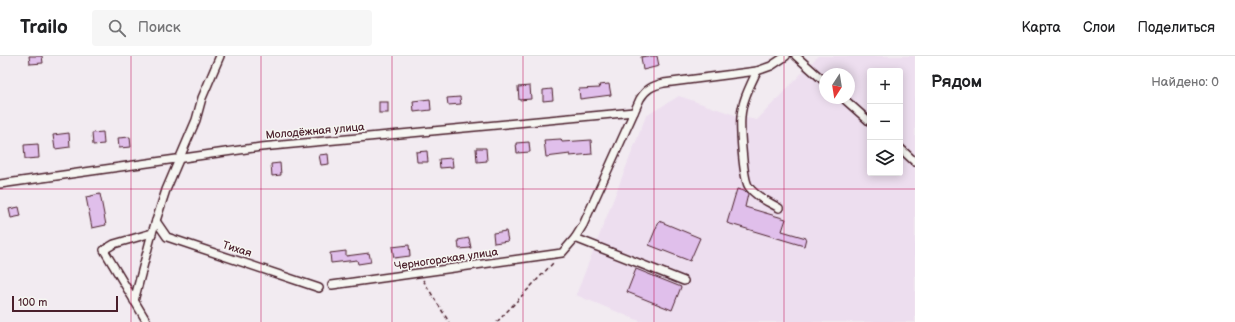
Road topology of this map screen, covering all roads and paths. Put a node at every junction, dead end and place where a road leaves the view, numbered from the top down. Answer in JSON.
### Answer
{"nodes":[{"id":1,"x":220,"y":56,"type":"edge"},
{"id":2,"x":786,"y":56,"type":"edge"},
{"id":3,"x":796,"y":56,"type":"edge"},
{"id":4,"x":757,"y":71,"type":"junction"},
{"id":5,"x":819,"y":77,"type":"edge"},
{"id":6,"x":850,"y":104,"type":"edge"},
{"id":7,"x":634,"y":112,"type":"junction"},
{"id":8,"x":867,"y":119,"type":"edge"},
{"id":9,"x":903,"y":151,"type":"edge"},
{"id":10,"x":178,"y":160,"type":"junction"},
{"id":11,"x":915,"y":162,"type":"edge"},
{"id":12,"x":0,"y":184,"type":"edge"},
{"id":13,"x":779,"y":208,"type":"dead end"},
{"id":14,"x":156,"y":221,"type":"junction"},
{"id":15,"x":152,"y":233,"type":"junction"},
{"id":16,"x":575,"y":238,"type":"junction"},
{"id":17,"x":562,"y":253,"type":"junction"},
{"id":18,"x":419,"y":273,"type":"junction"},
{"id":19,"x":684,"y":281,"type":"dead end"},
{"id":20,"x":332,"y":286,"type":"dead end"},
{"id":21,"x":319,"y":288,"type":"dead end"},
{"id":22,"x":134,"y":301,"type":"junction"},
{"id":23,"x":147,"y":322,"type":"edge"},
{"id":24,"x":449,"y":322,"type":"edge"},
{"id":25,"x":497,"y":322,"type":"edge"}],
"edges":[{"from":1,"to":10,"type":"street"},
{"from":2,"to":4,"type":"street"},
{"from":3,"to":5,"type":"street"},
{"from":4,"to":7,"type":"street"},
{"from":4,"to":13,"type":"street"},
{"from":6,"to":8,"type":"street"},
{"from":7,"to":10,"type":"street","name":"Молодёжная улица"},
{"from":7,"to":16,"type":"street"},
{"from":9,"to":11,"type":"street"},
{"from":10,"to":12,"type":"street","name":"Молодёжная улица"},
{"from":10,"to":14,"type":"street"},
{"from":14,"to":15,"type":"street"},
{"from":14,"to":21,"type":"street","name":"Тихая"},
{"from":15,"to":22,"type":"street"},
{"from":15,"to":22,"type":"street"},
{"from":16,"to":17,"type":"street"},
{"from":16,"to":19,"type":"street"},
{"from":17,"to":18,"type":"street","name":"Черногорская улица"},
{"from":17,"to":25,"type":"path"},
{"from":18,"to":20,"type":"street","name":"Черногорская улица"},
{"from":18,"to":24,"type":"path"},
{"from":22,"to":23,"type":"street"}]}
